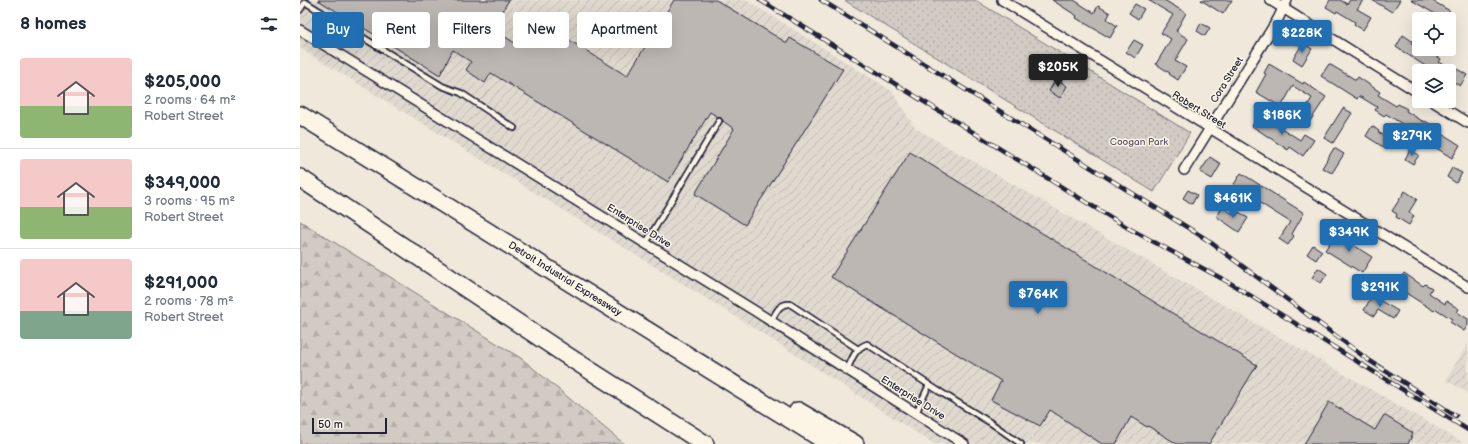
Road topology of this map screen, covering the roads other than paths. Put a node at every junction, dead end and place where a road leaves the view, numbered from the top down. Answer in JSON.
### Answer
{"nodes":[{"id":1,"x":1002,"y":0,"type":"edge"},
{"id":2,"x":1270,"y":0,"type":"edge"},
{"id":3,"x":306,"y":1,"type":"edge"},
{"id":4,"x":1285,"y":4,"type":"edge"},
{"id":5,"x":300,"y":10,"type":"edge"},
{"id":6,"x":300,"y":30,"type":"edge"},
{"id":7,"x":1412,"y":88,"type":"edge"},
{"id":8,"x":1443,"y":108,"type":"edge"},
{"id":9,"x":300,"y":115,"type":"edge"},
{"id":10,"x":719,"y":121,"type":"dead end"},
{"id":11,"x":1468,"y":124,"type":"edge"},
{"id":12,"x":514,"y":128,"type":"dead end"},
{"id":13,"x":1209,"y":129,"type":"junction"},
{"id":14,"x":1184,"y":170,"type":"dead end"},
{"id":15,"x":300,"y":178,"type":"edge"},
{"id":16,"x":646,"y":243,"type":"junction"},
{"id":17,"x":556,"y":273,"type":"junction"},
{"id":18,"x":1468,"y":287,"type":"edge"},
{"id":19,"x":771,"y":321,"type":"junction"},
{"id":20,"x":858,"y":349,"type":"junction"},
{"id":21,"x":847,"y":370,"type":"junction"},
{"id":22,"x":929,"y":385,"type":"junction"},
{"id":23,"x":916,"y":413,"type":"junction"},
{"id":24,"x":705,"y":444,"type":"edge"},
{"id":25,"x":830,"y":444,"type":"edge"},
{"id":26,"x":856,"y":444,"type":"edge"},
{"id":27,"x":964,"y":444,"type":"edge"},
{"id":28,"x":1021,"y":444,"type":"edge"}],
"edges":[{"from":1,"to":13,"type":"street","name":"Robert Street"},
{"from":2,"to":4,"type":"street"},
{"from":3,"to":5,"type":"lane"},
{"from":3,"to":12,"type":"lane"},
{"from":4,"to":7,"type":"street"},
{"from":4,"to":13,"type":"street","name":"Cora Street"},
{"from":6,"to":16,"type":"street","name":"Enterprise Drive"},
{"from":8,"to":11,"type":"street"},
{"from":9,"to":17,"type":"highway","name":"Detroit Industrial Expressway"},
{"from":10,"to":16,"type":"lane"},
{"from":13,"to":14,"type":"street","name":"Cora Street"},
{"from":13,"to":18,"type":"street","name":"Robert Street"},
{"from":15,"to":24,"type":"highway"},
{"from":16,"to":19,"type":"street","name":"Enterprise Drive"},
{"from":17,"to":25,"type":"highway","name":"Detroit Industrial Expressway"},
{"from":17,"to":26,"type":"highway"},
{"from":19,"to":20,"type":"lane"},
{"from":19,"to":21,"type":"street","name":"Enterprise Drive"},
{"from":20,"to":21,"type":"lane"},
{"from":20,"to":22,"type":"lane"},
{"from":21,"to":23,"type":"street","name":"Enterprise Drive"},
{"from":22,"to":23,"type":"lane"},
{"from":22,"to":28,"type":"lane"},
{"from":23,"to":27,"type":"street","name":"Enterprise Drive"}]}
